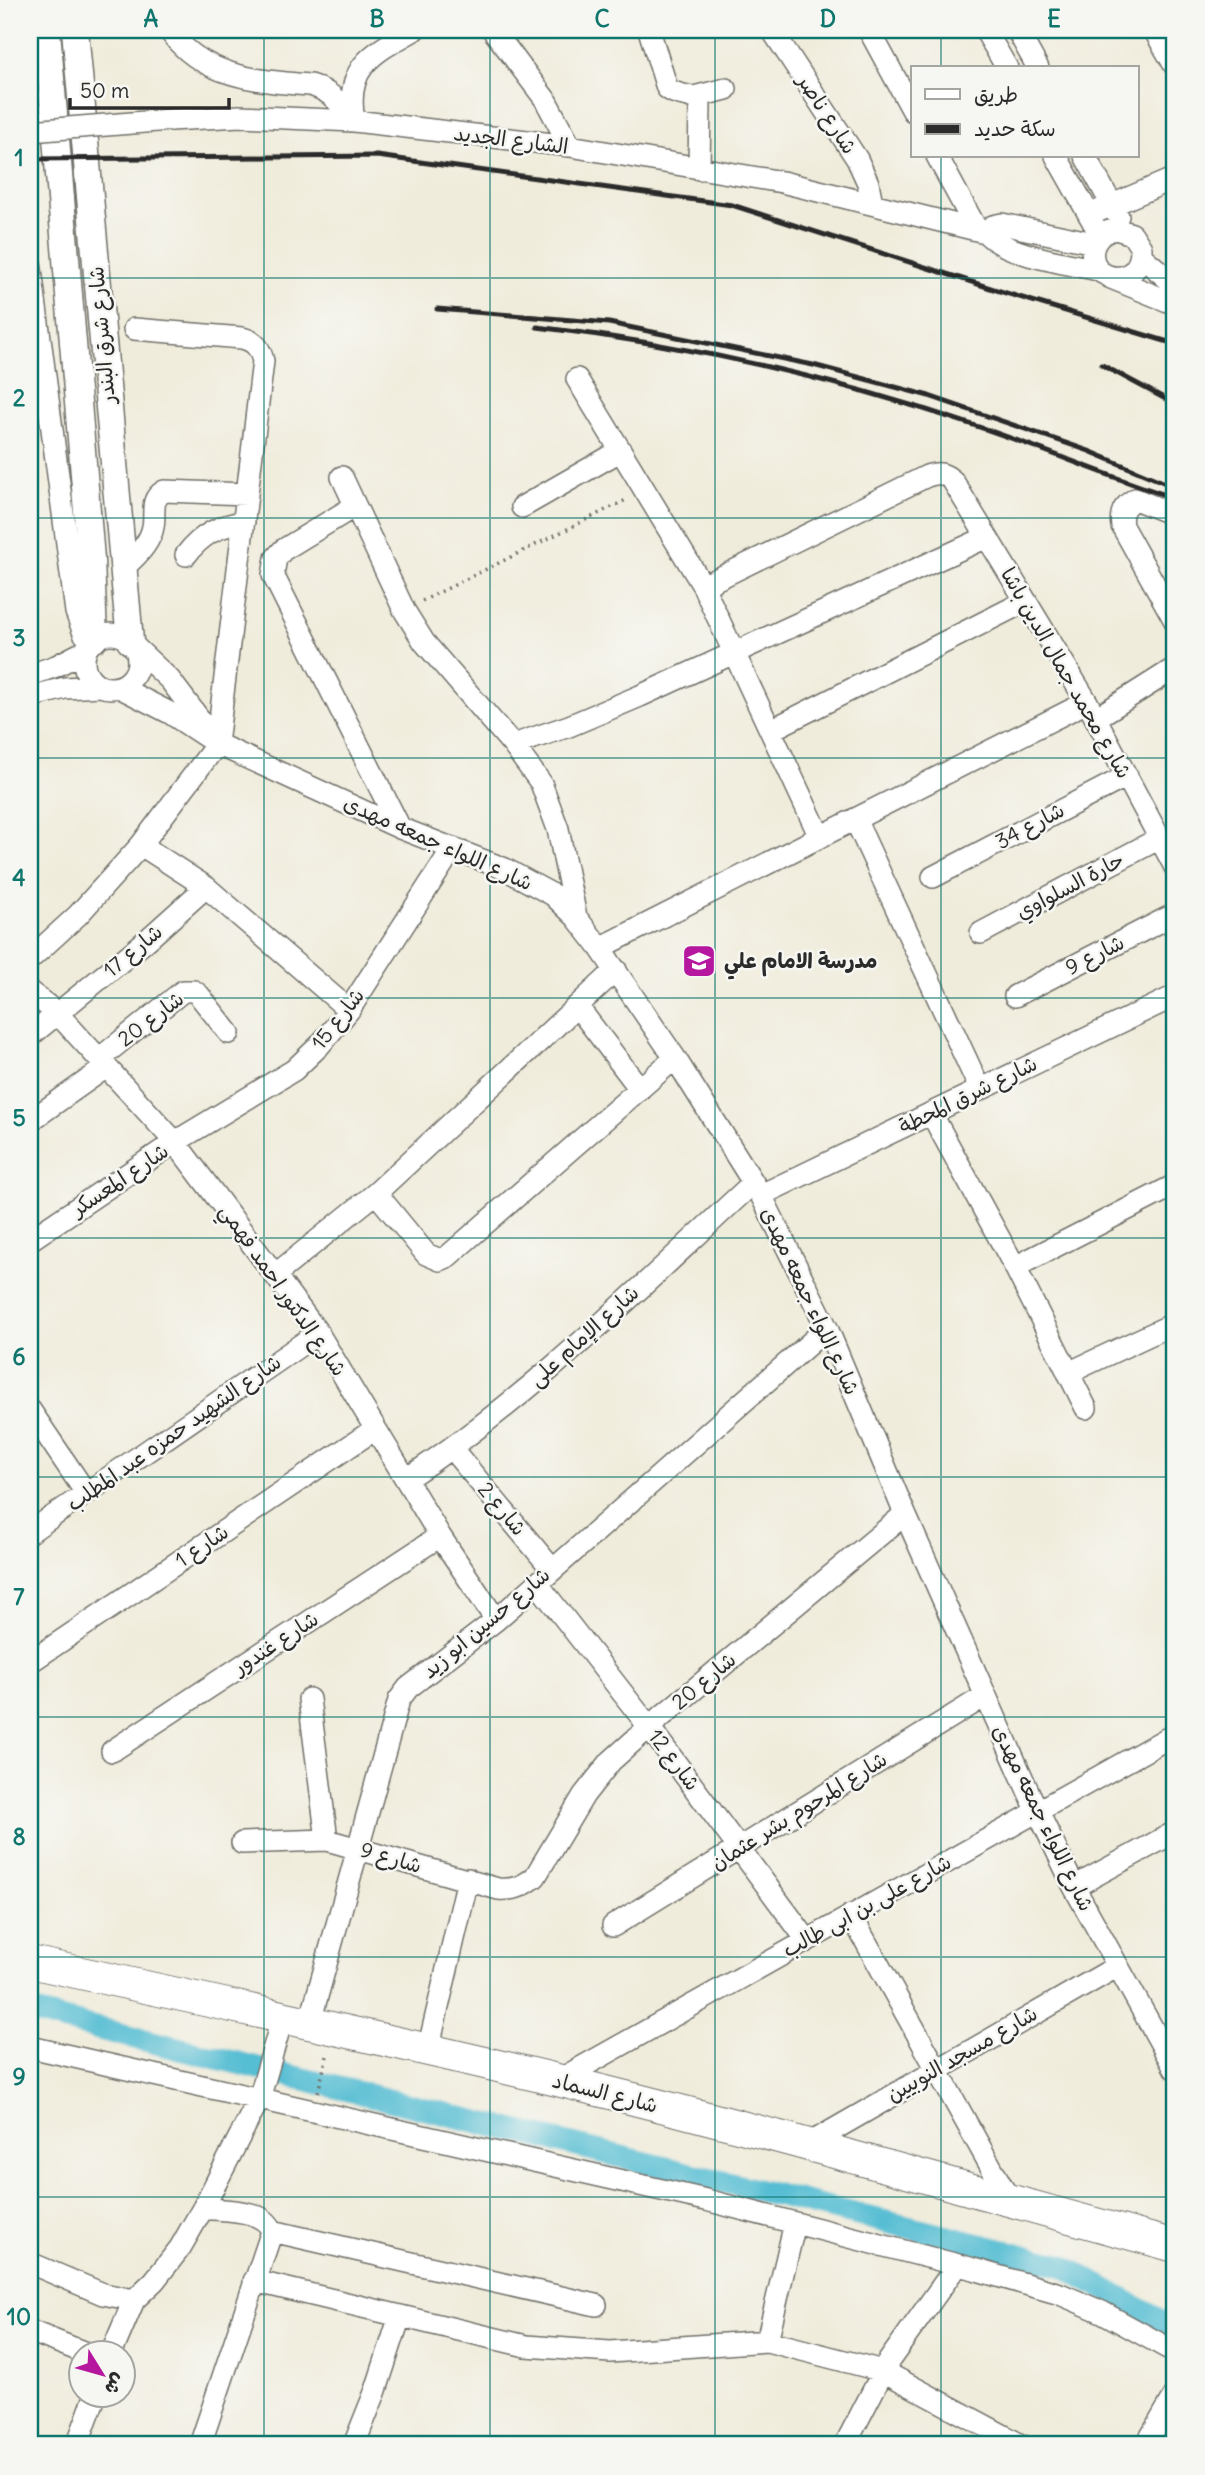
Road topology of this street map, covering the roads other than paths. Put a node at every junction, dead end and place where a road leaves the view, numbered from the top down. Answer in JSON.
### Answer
{"nodes":[{"id":1,"x":47,"y":30,"type":"edge"},
{"id":2,"x":75,"y":30,"type":"edge"},
{"id":3,"x":169,"y":30,"type":"edge"},
{"id":4,"x":414,"y":30,"type":"edge"},
{"id":5,"x":493,"y":30,"type":"edge"},
{"id":6,"x":649,"y":30,"type":"edge"},
{"id":7,"x":772,"y":30,"type":"edge"},
{"id":8,"x":869,"y":30,"type":"edge"},
{"id":9,"x":985,"y":30,"type":"edge"},
{"id":10,"x":1017,"y":30,"type":"edge"},
{"id":11,"x":1154,"y":30,"type":"edge"},
{"id":12,"x":1006,"y":66,"type":"edge"},
{"id":13,"x":1037,"y":66,"type":"edge"},
{"id":14,"x":1175,"y":66,"type":"edge"},
{"id":15,"x":726,"y":89,"type":"dead end"},
{"id":16,"x":694,"y":97,"type":"junction"},
{"id":17,"x":911,"y":107,"type":"edge"},
{"id":18,"x":352,"y":121,"type":"junction"},
{"id":19,"x":30,"y":131,"type":"edge"},
{"id":20,"x":570,"y":146,"type":"junction"},
{"id":21,"x":938,"y":158,"type":"edge"},
{"id":22,"x":1057,"y":158,"type":"edge"},
{"id":23,"x":1086,"y":158,"type":"edge"},
{"id":24,"x":699,"y":169,"type":"junction"},
{"id":25,"x":1175,"y":178,"type":"edge"},
{"id":26,"x":872,"y":203,"type":"junction"},
{"id":27,"x":1112,"y":205,"type":"junction"},
{"id":28,"x":1089,"y":215,"type":"junction"},
{"id":29,"x":1125,"y":230,"type":"junction"},
{"id":30,"x":981,"y":231,"type":"junction"},
{"id":31,"x":1097,"y":239,"type":"junction"},
{"id":32,"x":1141,"y":256,"type":"junction"},
{"id":33,"x":30,"y":262,"type":"edge"},
{"id":34,"x":1105,"y":274,"type":"junction"},
{"id":35,"x":1175,"y":285,"type":"edge"},
{"id":36,"x":1175,"y":304,"type":"edge"},
{"id":37,"x":134,"y":329,"type":"dead end"},
{"id":38,"x":577,"y":379,"type":"dead end"},
{"id":39,"x":620,"y":451,"type":"junction"},
{"id":40,"x":342,"y":477,"type":"dead end"},
{"id":41,"x":247,"y":494,"type":"junction"},
{"id":42,"x":355,"y":506,"type":"junction"},
{"id":43,"x":522,"y":507,"type":"dead end"},
{"id":44,"x":1175,"y":514,"type":"edge"},
{"id":45,"x":244,"y":522,"type":"junction"},
{"id":46,"x":987,"y":537,"type":"junction"},
{"id":47,"x":186,"y":555,"type":"dead end"},
{"id":48,"x":124,"y":567,"type":"junction"},
{"id":49,"x":703,"y":586,"type":"junction"},
{"id":50,"x":1026,"y":601,"type":"junction"},
{"id":51,"x":1175,"y":621,"type":"edge"},
{"id":52,"x":90,"y":644,"type":"junction"},
{"id":53,"x":133,"y":644,"type":"junction"},
{"id":54,"x":735,"y":652,"type":"junction"},
{"id":55,"x":1175,"y":668,"type":"edge"},
{"id":56,"x":30,"y":675,"type":"edge"},
{"id":57,"x":110,"y":687,"type":"junction"},
{"id":58,"x":30,"y":696,"type":"edge"},
{"id":59,"x":1092,"y":710,"type":"junction"},
{"id":60,"x":771,"y":730,"type":"junction"},
{"id":61,"x":217,"y":744,"type":"junction"},
{"id":62,"x":513,"y":745,"type":"junction"},
{"id":63,"x":1127,"y":776,"type":"junction"},
{"id":64,"x":855,"y":819,"type":"junction"},
{"id":65,"x":400,"y":828,"type":"junction"},
{"id":66,"x":820,"y":837,"type":"junction"},
{"id":67,"x":1160,"y":838,"type":"junction"},
{"id":68,"x":141,"y":845,"type":"junction"},
{"id":69,"x":453,"y":848,"type":"junction"},
{"id":70,"x":1175,"y":867,"type":"edge"},
{"id":71,"x":933,"y":877,"type":"dead end"},
{"id":72,"x":206,"y":887,"type":"junction"},
{"id":73,"x":1175,"y":914,"type":"edge"},
{"id":74,"x":576,"y":917,"type":"junction"},
{"id":75,"x":981,"y":933,"type":"dead end"},
{"id":76,"x":600,"y":948,"type":"junction"},
{"id":77,"x":30,"y":958,"type":"edge"},
{"id":78,"x":616,"y":970,"type":"junction"},
{"id":79,"x":30,"y":992,"type":"edge"},
{"id":80,"x":1015,"y":996,"type":"dead end"},
{"id":81,"x":1175,"y":996,"type":"edge"},
{"id":82,"x":578,"y":1006,"type":"junction"},
{"id":83,"x":349,"y":1010,"type":"junction"},
{"id":84,"x":57,"y":1013,"type":"junction"},
{"id":85,"x":229,"y":1033,"type":"dead end"},
{"id":86,"x":30,"y":1036,"type":"edge"},
{"id":87,"x":675,"y":1058,"type":"junction"},
{"id":88,"x":102,"y":1063,"type":"junction"},
{"id":89,"x":640,"y":1089,"type":"junction"},
{"id":90,"x":981,"y":1089,"type":"junction"},
{"id":91,"x":931,"y":1113,"type":"junction"},
{"id":92,"x":30,"y":1121,"type":"edge"},
{"id":93,"x":175,"y":1142,"type":"junction"},
{"id":94,"x":1175,"y":1185,"type":"edge"},
{"id":95,"x":757,"y":1189,"type":"junction"},
{"id":96,"x":376,"y":1193,"type":"junction"},
{"id":97,"x":30,"y":1240,"type":"edge"},
{"id":98,"x":1014,"y":1267,"type":"junction"},
{"id":99,"x":275,"y":1275,"type":"junction"},
{"id":100,"x":1175,"y":1323,"type":"edge"},
{"id":101,"x":827,"y":1328,"type":"junction"},
{"id":102,"x":318,"y":1333,"type":"junction"},
{"id":103,"x":1068,"y":1373,"type":"junction"},
{"id":104,"x":1086,"y":1408,"type":"dead end"},
{"id":105,"x":30,"y":1410,"type":"edge"},
{"id":106,"x":375,"y":1429,"type":"junction"},
{"id":107,"x":452,"y":1449,"type":"junction"},
{"id":108,"x":406,"y":1479,"type":"junction"},
{"id":109,"x":86,"y":1493,"type":"junction"},
{"id":110,"x":905,"y":1514,"type":"junction"},
{"id":111,"x":30,"y":1532,"type":"edge"},
{"id":112,"x":440,"y":1536,"type":"junction"},
{"id":113,"x":545,"y":1576,"type":"junction"},
{"id":114,"x":496,"y":1620,"type":"junction"},
{"id":115,"x":30,"y":1662,"type":"edge"},
{"id":116,"x":985,"y":1696,"type":"junction"},
{"id":117,"x":309,"y":1699,"type":"dead end"},
{"id":118,"x":649,"y":1727,"type":"junction"},
{"id":119,"x":1175,"y":1734,"type":"edge"},
{"id":120,"x":112,"y":1751,"type":"dead end"},
{"id":121,"x":1037,"y":1810,"type":"junction"},
{"id":122,"x":1175,"y":1832,"type":"edge"},
{"id":123,"x":327,"y":1840,"type":"junction"},
{"id":124,"x":242,"y":1843,"type":"dead end"},
{"id":125,"x":359,"y":1848,"type":"junction"},
{"id":126,"x":739,"y":1849,"type":"junction"},
{"id":127,"x":535,"y":1877,"type":"joint"},
{"id":128,"x":468,"y":1879,"type":"junction"},
{"id":129,"x":1074,"y":1887,"type":"junction"},
{"id":130,"x":851,"y":1915,"type":"junction"},
{"id":131,"x":613,"y":1926,"type":"dead end"},
{"id":132,"x":807,"y":1940,"type":"junction"},
{"id":133,"x":30,"y":1962,"type":"edge"},
{"id":134,"x":1118,"y":1966,"type":"junction"},
{"id":135,"x":289,"y":2028,"type":"junction"},
{"id":136,"x":30,"y":2047,"type":"edge"},
{"id":137,"x":428,"y":2050,"type":"junction"},
{"id":138,"x":936,"y":2068,"type":"junction"},
{"id":139,"x":1175,"y":2069,"type":"edge"},
{"id":140,"x":559,"y":2080,"type":"junction"},
{"id":141,"x":262,"y":2089,"type":"junction"},
{"id":142,"x":807,"y":2144,"type":"junction"},
{"id":143,"x":1010,"y":2201,"type":"junction"},
{"id":144,"x":203,"y":2208,"type":"junction"},
{"id":145,"x":795,"y":2222,"type":"junction"},
{"id":146,"x":272,"y":2231,"type":"junction"},
{"id":147,"x":1175,"y":2246,"type":"edge"},
{"id":148,"x":30,"y":2263,"type":"edge"},
{"id":149,"x":957,"y":2265,"type":"junction"},
{"id":150,"x":254,"y":2281,"type":"junction"},
{"id":151,"x":134,"y":2300,"type":"junction"},
{"id":152,"x":596,"y":2305,"type":"dead end"},
{"id":153,"x":400,"y":2316,"type":"junction"},
{"id":154,"x":30,"y":2331,"type":"edge"},
{"id":155,"x":118,"y":2338,"type":"edge"},
{"id":156,"x":767,"y":2341,"type":"junction"},
{"id":157,"x":66,"y":2346,"type":"edge"},
{"id":158,"x":1175,"y":2352,"type":"edge"},
{"id":159,"x":883,"y":2371,"type":"junction"},
{"id":160,"x":1175,"y":2395,"type":"edge"},
{"id":161,"x":91,"y":2408,"type":"edge"},
{"id":162,"x":1008,"y":2442,"type":"edge"},
{"id":163,"x":78,"y":2445,"type":"edge"},
{"id":164,"x":200,"y":2445,"type":"edge"},
{"id":165,"x":354,"y":2445,"type":"edge"},
{"id":166,"x":845,"y":2445,"type":"edge"},
{"id":167,"x":1146,"y":2445,"type":"edge"}],
"edges":[{"from":1,"to":52,"type":"main road","name":"شارع شرق البندر"},
{"from":2,"to":48,"type":"main road","name":"شارع شرق البندر"},
{"from":3,"to":18,"type":"street"},
{"from":4,"to":18,"type":"street"},
{"from":5,"to":20,"type":"street"},
{"from":6,"to":16,"type":"street"},
{"from":7,"to":26,"type":"street","name":"شارع ناصر"},
{"from":8,"to":17,"type":"street"},
{"from":9,"to":12,"type":"street"},
{"from":10,"to":13,"type":"street"},
{"from":11,"to":14,"type":"street"},
{"from":15,"to":16,"type":"street"},
{"from":16,"to":24,"type":"street"},
{"from":18,"to":19,"type":"street","name":"الشارع الجديد","bridge":true},
{"from":18,"to":20,"type":"street","name":"الشارع الجديد"},
{"from":20,"to":24,"type":"street","name":"الشارع الجديد"},
{"from":21,"to":30,"type":"street"},
{"from":22,"to":28,"type":"street"},
{"from":23,"to":27,"type":"street"},
{"from":24,"to":26,"type":"street","name":"الشارع الجديد"},
{"from":25,"to":27,"type":"street"},
{"from":26,"to":30,"type":"street","name":"الشارع الجديد"},
{"from":27,"to":28,"type":"street"},
{"from":27,"to":29,"type":"street"},
{"from":28,"to":31,"type":"street"},
{"from":29,"to":31,"type":"street"},
{"from":29,"to":32,"type":"street"},
{"from":30,"to":31,"type":"street","name":"الشارع الجديد"},
{"from":30,"to":34,"type":"street","name":"الشارع الجديد"},
{"from":31,"to":34,"type":"street"},
{"from":32,"to":34,"type":"street"},
{"from":32,"to":35,"type":"street"},
{"from":33,"to":52,"type":"street"},
{"from":34,"to":36,"type":"street","name":"الشارع الجديد"},
{"from":37,"to":41,"type":"street"},
{"from":38,"to":39,"type":"street"},
{"from":39,"to":43,"type":"street"},
{"from":39,"to":49,"type":"street"},
{"from":40,"to":42,"type":"street"},
{"from":41,"to":45,"type":"street"},
{"from":41,"to":48,"type":"street"},
{"from":42,"to":62,"type":"street"},
{"from":42,"to":65,"type":"street"},
{"from":44,"to":51,"type":"street"},
{"from":45,"to":47,"type":"street"},
{"from":45,"to":61,"type":"street"},
{"from":46,"to":49,"type":"street","name":"شارع محمد جمال الدين باشا"},
{"from":46,"to":50,"type":"street","name":"شارع محمد جمال الدين باشا"},
{"from":46,"to":54,"type":"street"},
{"from":48,"to":53,"type":"main road","name":"شارع شرق البندر"},
{"from":49,"to":54,"type":"street"},
{"from":50,"to":59,"type":"street","name":"شارع محمد جمال الدين باشا"},
{"from":50,"to":60,"type":"street"},
{"from":52,"to":53,"type":"street"},
{"from":52,"to":56,"type":"street"},
{"from":52,"to":57,"type":"street"},
{"from":53,"to":57,"type":"street"},
{"from":53,"to":61,"type":"street"},
{"from":54,"to":60,"type":"street"},
{"from":54,"to":62,"type":"street"},
{"from":55,"to":59,"type":"street"},
{"from":57,"to":58,"type":"street"},
{"from":57,"to":61,"type":"street","name":"شارع اللواء جمعه مهدى"},
{"from":59,"to":63,"type":"street","name":"شارع محمد جمال الدين باشا"},
{"from":59,"to":64,"type":"street"},
{"from":60,"to":66,"type":"street"},
{"from":61,"to":65,"type":"street","name":"شارع اللواء جمعه مهدى"},
{"from":61,"to":68,"type":"street"},
{"from":62,"to":74,"type":"street"},
{"from":63,"to":67,"type":"street","name":"شارع محمد جمال الدين باشا"},
{"from":63,"to":71,"type":"street","name":"شارع 34"},
{"from":64,"to":66,"type":"street"},
{"from":64,"to":90,"type":"street"},
{"from":65,"to":69,"type":"street","name":"شارع اللواء جمعه مهدى"},
{"from":66,"to":76,"type":"street"},
{"from":67,"to":70,"type":"street","name":"شارع محمد جمال الدين باشا"},
{"from":67,"to":75,"type":"street","name":"حارة السلواوي"},
{"from":68,"to":72,"type":"street"},
{"from":68,"to":77,"type":"street"},
{"from":69,"to":74,"type":"street","name":"شارع اللواء جمعه مهدى"},
{"from":69,"to":83,"type":"street","name":"شارع 15"},
{"from":72,"to":83,"type":"street"},
{"from":72,"to":84,"type":"street","name":"شارع 17"},
{"from":73,"to":80,"type":"street","name":"شارع 9"},
{"from":74,"to":76,"type":"street","name":"شارع اللواء جمعه مهدى"},
{"from":76,"to":78,"type":"street","name":"شارع اللواء جمعه مهدى"},
{"from":78,"to":82,"type":"street"},
{"from":78,"to":87,"type":"street","name":"شارع اللواء جمعه مهدى"},
{"from":79,"to":84,"type":"street","name":"شارع الدكتور احمد فهمي"},
{"from":81,"to":90,"type":"street","name":"شارع شرق المحطة"},
{"from":82,"to":89,"type":"street"},
{"from":82,"to":96,"type":"street"},
{"from":83,"to":93,"type":"street","name":"شارع 15"},
{"from":84,"to":86,"type":"street","name":"شارع 17"},
{"from":84,"to":88,"type":"street","name":"شارع الدكتور احمد فهمي"},
{"from":85,"to":88,"type":"street","name":"شارع 20"},
{"from":87,"to":89,"type":"street"},
{"from":87,"to":95,"type":"street","name":"شارع اللواء جمعه مهدى"},
{"from":88,"to":92,"type":"street"},
{"from":88,"to":93,"type":"street","name":"شارع الدكتور احمد فهمي"},
{"from":89,"to":96,"type":"street"},
{"from":90,"to":91,"type":"street","name":"شارع شرق المحطة"},
{"from":91,"to":95,"type":"street","name":"شارع شرق المحطة"},
{"from":91,"to":98,"type":"street"},
{"from":93,"to":97,"type":"street","name":"شارع المعسكر"},
{"from":93,"to":99,"type":"street","name":"شارع الدكتور احمد فهمي"},
{"from":94,"to":98,"type":"street"},
{"from":95,"to":101,"type":"street","name":"شارع اللواء جمعه مهدى"},
{"from":95,"to":107,"type":"street","name":"شارع الإمام على"},
{"from":96,"to":99,"type":"street"},
{"from":98,"to":103,"type":"street"},
{"from":99,"to":102,"type":"street","name":"شارع الدكتور احمد فهمي"},
{"from":100,"to":103,"type":"street"},
{"from":101,"to":110,"type":"street","name":"شارع اللواء جمعه مهدى"},
{"from":101,"to":113,"type":"street","name":"شارع حسين ابو زيد"},
{"from":102,"to":106,"type":"street","name":"شارع الدكتور احمد فهمي"},
{"from":102,"to":109,"type":"street","name":"شارع الشهيد حمزه عبد المطلب"},
{"from":103,"to":104,"type":"street"},
{"from":105,"to":109,"type":"street"},
{"from":106,"to":108,"type":"street","name":"شارع الدكتور احمد فهمي"},
{"from":106,"to":115,"type":"street","name":"شارع 1"},
{"from":107,"to":108,"type":"street","name":"شارع الإمام على"},
{"from":107,"to":113,"type":"street","name":"شارع 2"},
{"from":108,"to":112,"type":"street","name":"شارع الدكتور احمد فهمي"},
{"from":109,"to":111,"type":"street","name":"شارع الشهيد حمزه عبد المطلب"},
{"from":110,"to":116,"type":"street","name":"شارع اللواء جمعه مهدى"},
{"from":110,"to":118,"type":"street","name":"شارع 20"},
{"from":112,"to":114,"type":"street","name":"شارع الدكتور احمد فهمي"},
{"from":112,"to":120,"type":"street","name":"شارع غندور"},
{"from":113,"to":114,"type":"street","name":"شارع حسين ابو زيد"},
{"from":113,"to":118,"type":"street","name":"شارع 12"},
{"from":114,"to":125,"type":"street","name":"شارع حسين ابو زيد"},
{"from":116,"to":121,"type":"street","name":"شارع اللواء جمعه مهدى"},
{"from":116,"to":126,"type":"street","name":"شارع المرحوم بشر عثمان"},
{"from":117,"to":123,"type":"street"},
{"from":118,"to":126,"type":"street","name":"شارع 12"},
{"from":118,"to":127,"type":"street","name":"شارع 20"},
{"from":119,"to":121,"type":"street","name":"شارع على بن ابى طالب"},
{"from":121,"to":129,"type":"street","name":"شارع اللواء جمعه مهدى"},
{"from":121,"to":130,"type":"street","name":"شارع على بن ابى طالب"},
{"from":122,"to":129,"type":"street"},
{"from":123,"to":124,"type":"street","name":"شارع 9"},
{"from":123,"to":125,"type":"street","name":"شارع 9"},
{"from":125,"to":128,"type":"street","name":"شارع 9"},
{"from":125,"to":135,"type":"street","name":"شارع حسين ابو زيد"},
{"from":126,"to":131,"type":"street","name":"شارع المرحوم بشر عثمان"},
{"from":126,"to":132,"type":"street","name":"شارع 12"},
{"from":127,"to":128,"type":"street","name":"شارع 9"},
{"from":128,"to":137,"type":"street"},
{"from":129,"to":134,"type":"street","name":"شارع اللواء جمعه مهدى"},
{"from":130,"to":132,"type":"street","name":"شارع على بن ابى طالب"},
{"from":130,"to":138,"type":"street"},
{"from":132,"to":140,"type":"street","name":"شارع على بن ابى طالب"},
{"from":133,"to":135,"type":"highway","name":"شارع السماد"},
{"from":134,"to":138,"type":"street","name":"شارع مسجد النوبيين"},
{"from":134,"to":139,"type":"street","name":"شارع اللواء جمعه مهدى"},
{"from":135,"to":137,"type":"highway","name":"شارع السماد"},
{"from":135,"to":141,"type":"street","name":"شارع حسين ابو زيد"},
{"from":136,"to":141,"type":"street"},
{"from":137,"to":140,"type":"highway","name":"شارع السماد"},
{"from":138,"to":142,"type":"street","name":"شارع مسجد النوبيين"},
{"from":138,"to":143,"type":"street"},
{"from":140,"to":142,"type":"highway","name":"شارع السماد"},
{"from":141,"to":144,"type":"street","name":"شارع حسين ابو زيد"},
{"from":141,"to":145,"type":"street"},
{"from":142,"to":143,"type":"highway","name":"شارع السماد"},
{"from":143,"to":147,"type":"highway","name":"شارع السماد"},
{"from":144,"to":146,"type":"street"},
{"from":144,"to":151,"type":"street","name":"شارع حسين ابو زيد"},
{"from":145,"to":149,"type":"street"},
{"from":145,"to":156,"type":"street"},
{"from":146,"to":150,"type":"street"},
{"from":146,"to":152,"type":"street"},
{"from":148,"to":151,"type":"street"},
{"from":149,"to":158,"type":"street"},
{"from":149,"to":159,"type":"street"},
{"from":150,"to":153,"type":"street"},
{"from":150,"to":164,"type":"street"},
{"from":151,"to":155,"type":"street"},
{"from":153,"to":156,"type":"street"},
{"from":153,"to":165,"type":"street"},
{"from":154,"to":157,"type":"street"},
{"from":156,"to":159,"type":"street"},
{"from":159,"to":162,"type":"street"},
{"from":159,"to":166,"type":"street"},
{"from":160,"to":167,"type":"street"},
{"from":161,"to":163,"type":"street"}]}
